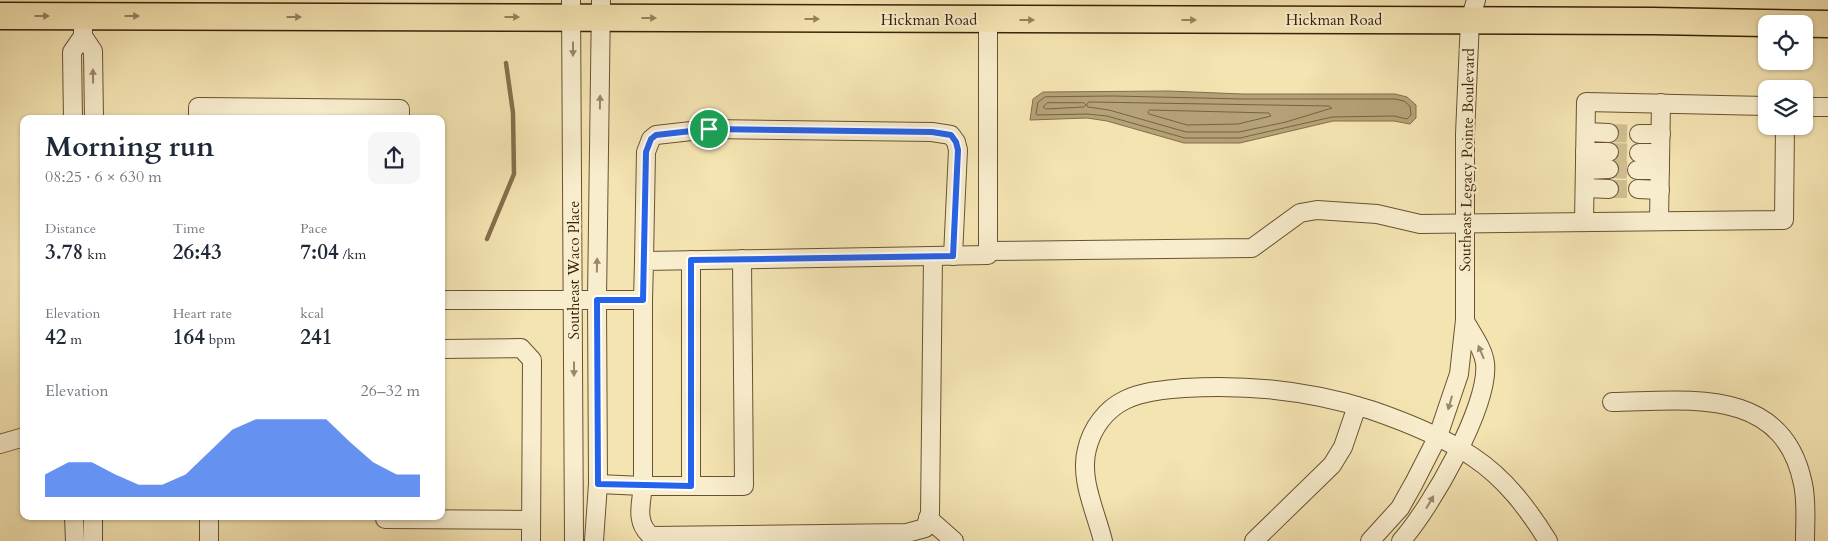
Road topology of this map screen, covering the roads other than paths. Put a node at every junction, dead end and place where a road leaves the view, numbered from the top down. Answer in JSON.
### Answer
{"nodes":[{"id":1,"x":601,"y":7,"type":"edge"},
{"id":2,"x":572,"y":9,"type":"edge"},
{"id":3,"x":1473,"y":10,"type":"edge"},
{"id":4,"x":0,"y":16,"type":"edge"},
{"id":5,"x":87,"y":18,"type":"edge"},
{"id":6,"x":988,"y":20,"type":"junction"},
{"id":7,"x":1828,"y":24,"type":"edge"},
{"id":8,"x":1661,"y":103,"type":"junction"},
{"id":9,"x":1758,"y":106,"type":"edge"},
{"id":10,"x":1813,"y":106,"type":"edge"},
{"id":11,"x":1828,"y":107,"type":"edge"},
{"id":12,"x":73,"y":115,"type":"edge"},
{"id":13,"x":94,"y":115,"type":"edge"},
{"id":14,"x":198,"y":115,"type":"edge"},
{"id":15,"x":400,"y":115,"type":"edge"},
{"id":16,"x":1586,"y":132,"type":"junction"},
{"id":17,"x":1610,"y":133,"type":"tunnel mouth"},
{"id":18,"x":1639,"y":134,"type":"tunnel mouth"},
{"id":19,"x":1661,"y":134,"type":"junction"},
{"id":20,"x":1785,"y":135,"type":"edge"},
{"id":21,"x":1660,"y":153,"type":"junction"},
{"id":22,"x":1585,"y":161,"type":"junction"},
{"id":23,"x":1609,"y":161,"type":"tunnel mouth"},
{"id":24,"x":1660,"y":170,"type":"junction"},
{"id":25,"x":1585,"y":188,"type":"junction"},
{"id":26,"x":1610,"y":189,"type":"tunnel mouth"},
{"id":27,"x":1638,"y":189,"type":"tunnel mouth"},
{"id":28,"x":1660,"y":190,"type":"junction"},
{"id":29,"x":1659,"y":221,"type":"junction"},
{"id":30,"x":1584,"y":222,"type":"junction"},
{"id":31,"x":1465,"y":224,"type":"junction"},
{"id":32,"x":988,"y":251,"type":"junction"},
{"id":33,"x":933,"y":256,"type":"junction"},
{"id":34,"x":953,"y":256,"type":"junction"},
{"id":35,"x":742,"y":259,"type":"junction"},
{"id":36,"x":691,"y":260,"type":"junction"},
{"id":37,"x":644,"y":261,"type":"junction"},
{"id":38,"x":445,"y":300,"type":"edge"},
{"id":39,"x":574,"y":300,"type":"junction"},
{"id":40,"x":597,"y":300,"type":"junction"},
{"id":41,"x":643,"y":300,"type":"junction"},
{"id":42,"x":1465,"y":320,"type":"junction"},
{"id":43,"x":445,"y":348,"type":"edge"},
{"id":44,"x":1612,"y":402,"type":"dead end"},
{"id":45,"x":1357,"y":406,"type":"junction"},
{"id":46,"x":1438,"y":436,"type":"junction"},
{"id":47,"x":20,"y":438,"type":"edge"},
{"id":48,"x":0,"y":444,"type":"edge"},
{"id":49,"x":1458,"y":448,"type":"junction"},
{"id":50,"x":598,"y":484,"type":"junction"},
{"id":51,"x":643,"y":486,"type":"junction"},
{"id":52,"x":691,"y":486,"type":"junction"},
{"id":53,"x":928,"y":518,"type":"junction"},
{"id":54,"x":445,"y":519,"type":"edge"},
{"id":55,"x":74,"y":520,"type":"edge"},
{"id":56,"x":93,"y":520,"type":"edge"},
{"id":57,"x":209,"y":520,"type":"edge"},
{"id":58,"x":531,"y":520,"type":"junction"},
{"id":59,"x":663,"y":538,"type":"edge"},
{"id":60,"x":75,"y":541,"type":"edge"},
{"id":61,"x":93,"y":541,"type":"edge"},
{"id":62,"x":209,"y":541,"type":"edge"},
{"id":63,"x":530,"y":541,"type":"edge"},
{"id":64,"x":574,"y":541,"type":"edge"},
{"id":65,"x":594,"y":541,"type":"edge"},
{"id":66,"x":954,"y":541,"type":"edge"},
{"id":67,"x":1103,"y":541,"type":"edge"},
{"id":68,"x":1254,"y":541,"type":"edge"},
{"id":69,"x":1370,"y":541,"type":"edge"},
{"id":70,"x":1402,"y":541,"type":"edge"},
{"id":71,"x":1548,"y":541,"type":"edge"},
{"id":72,"x":1805,"y":541,"type":"edge"}],
"edges":[{"from":1,"to":2,"type":"highway","name":"Hickman Road"},
{"from":1,"to":6,"type":"highway","name":"Hickman Road","one_way":true},
{"from":40,"to":1,"type":"street","name":"Southeast Waco Place","one_way":true},
{"from":5,"to":2,"type":"highway","name":"Hickman Road","one_way":true},
{"from":2,"to":39,"type":"street","name":"Southeast Waco Place","one_way":true},
{"from":6,"to":3,"type":"highway","name":"Hickman Road","one_way":true},
{"from":3,"to":7,"type":"highway","name":"Hickman Road"},
{"from":3,"to":31,"type":"street","name":"Southeast Legacy Pointe Boulevard"},
{"from":4,"to":5,"type":"highway","name":"Hickman Road","one_way":true},
{"from":5,"to":12,"type":"street"},
{"from":13,"to":5,"type":"street","one_way":true},
{"from":6,"to":32,"type":"street"},
{"from":8,"to":9,"type":"street"},
{"from":8,"to":16,"type":"street"},
{"from":8,"to":19,"type":"street"},
{"from":10,"to":11,"type":"street"},
{"from":14,"to":15,"type":"street"},
{"from":16,"to":17,"type":"street"},
{"from":16,"to":22,"type":"street"},
{"from":18,"to":19,"type":"street"},
{"from":19,"to":21,"type":"street"},
{"from":20,"to":29,"type":"street"},
{"from":21,"to":24,"type":"street"},
{"from":21,"to":24,"type":"street"},
{"from":22,"to":23,"type":"street"},
{"from":22,"to":25,"type":"street"},
{"from":24,"to":28,"type":"street"},
{"from":25,"to":26,"type":"street"},
{"from":25,"to":30,"type":"street"},
{"from":27,"to":28,"type":"street"},
{"from":28,"to":29,"type":"street"},
{"from":29,"to":30,"type":"street"},
{"from":30,"to":31,"type":"street"},
{"from":31,"to":32,"type":"street"},
{"from":31,"to":42,"type":"street","name":"Southeast Legacy Pointe Boulevard"},
{"from":32,"to":34,"type":"street"},
{"from":33,"to":34,"type":"street"},
{"from":33,"to":35,"type":"street"},
{"from":33,"to":53,"type":"street"},
{"from":34,"to":37,"type":"street"},
{"from":35,"to":36,"type":"street"},
{"from":35,"to":52,"type":"street"},
{"from":36,"to":37,"type":"street"},
{"from":36,"to":52,"type":"street"},
{"from":37,"to":41,"type":"street"},
{"from":38,"to":39,"type":"street"},
{"from":39,"to":40,"type":"street"},
{"from":39,"to":64,"type":"street","name":"Southeast Waco Place","one_way":true},
{"from":40,"to":41,"type":"street"},
{"from":40,"to":50,"type":"street","name":"Southeast Waco Place"},
{"from":41,"to":51,"type":"street"},
{"from":42,"to":46,"type":"street","name":"Southeast Legacy Pointe Boulevard","one_way":true},
{"from":49,"to":42,"type":"street","name":"Southeast Legacy Pointe Boulevard","one_way":true},
{"from":43,"to":58,"type":"street"},
{"from":44,"to":72,"type":"street"},
{"from":45,"to":46,"type":"street"},
{"from":45,"to":67,"type":"street"},
{"from":45,"to":68,"type":"street"},
{"from":46,"to":49,"type":"street"},
{"from":46,"to":69,"type":"street","name":"Southeast Legacy Pointe Boulevard"},
{"from":47,"to":48,"type":"street"},
{"from":70,"to":49,"type":"street","name":"Southeast Legacy Pointe Boulevard","one_way":true},
{"from":49,"to":71,"type":"street"},
{"from":50,"to":51,"type":"street"},
{"from":50,"to":65,"type":"street","name":"Southeast Waco Place"},
{"from":51,"to":52,"type":"street"},
{"from":51,"to":59,"type":"street"},
{"from":53,"to":59,"type":"street"},
{"from":53,"to":66,"type":"street"},
{"from":54,"to":58,"type":"street"},
{"from":55,"to":60,"type":"street"},
{"from":56,"to":61,"type":"street"},
{"from":57,"to":62,"type":"street"},
{"from":58,"to":63,"type":"street"}]}
